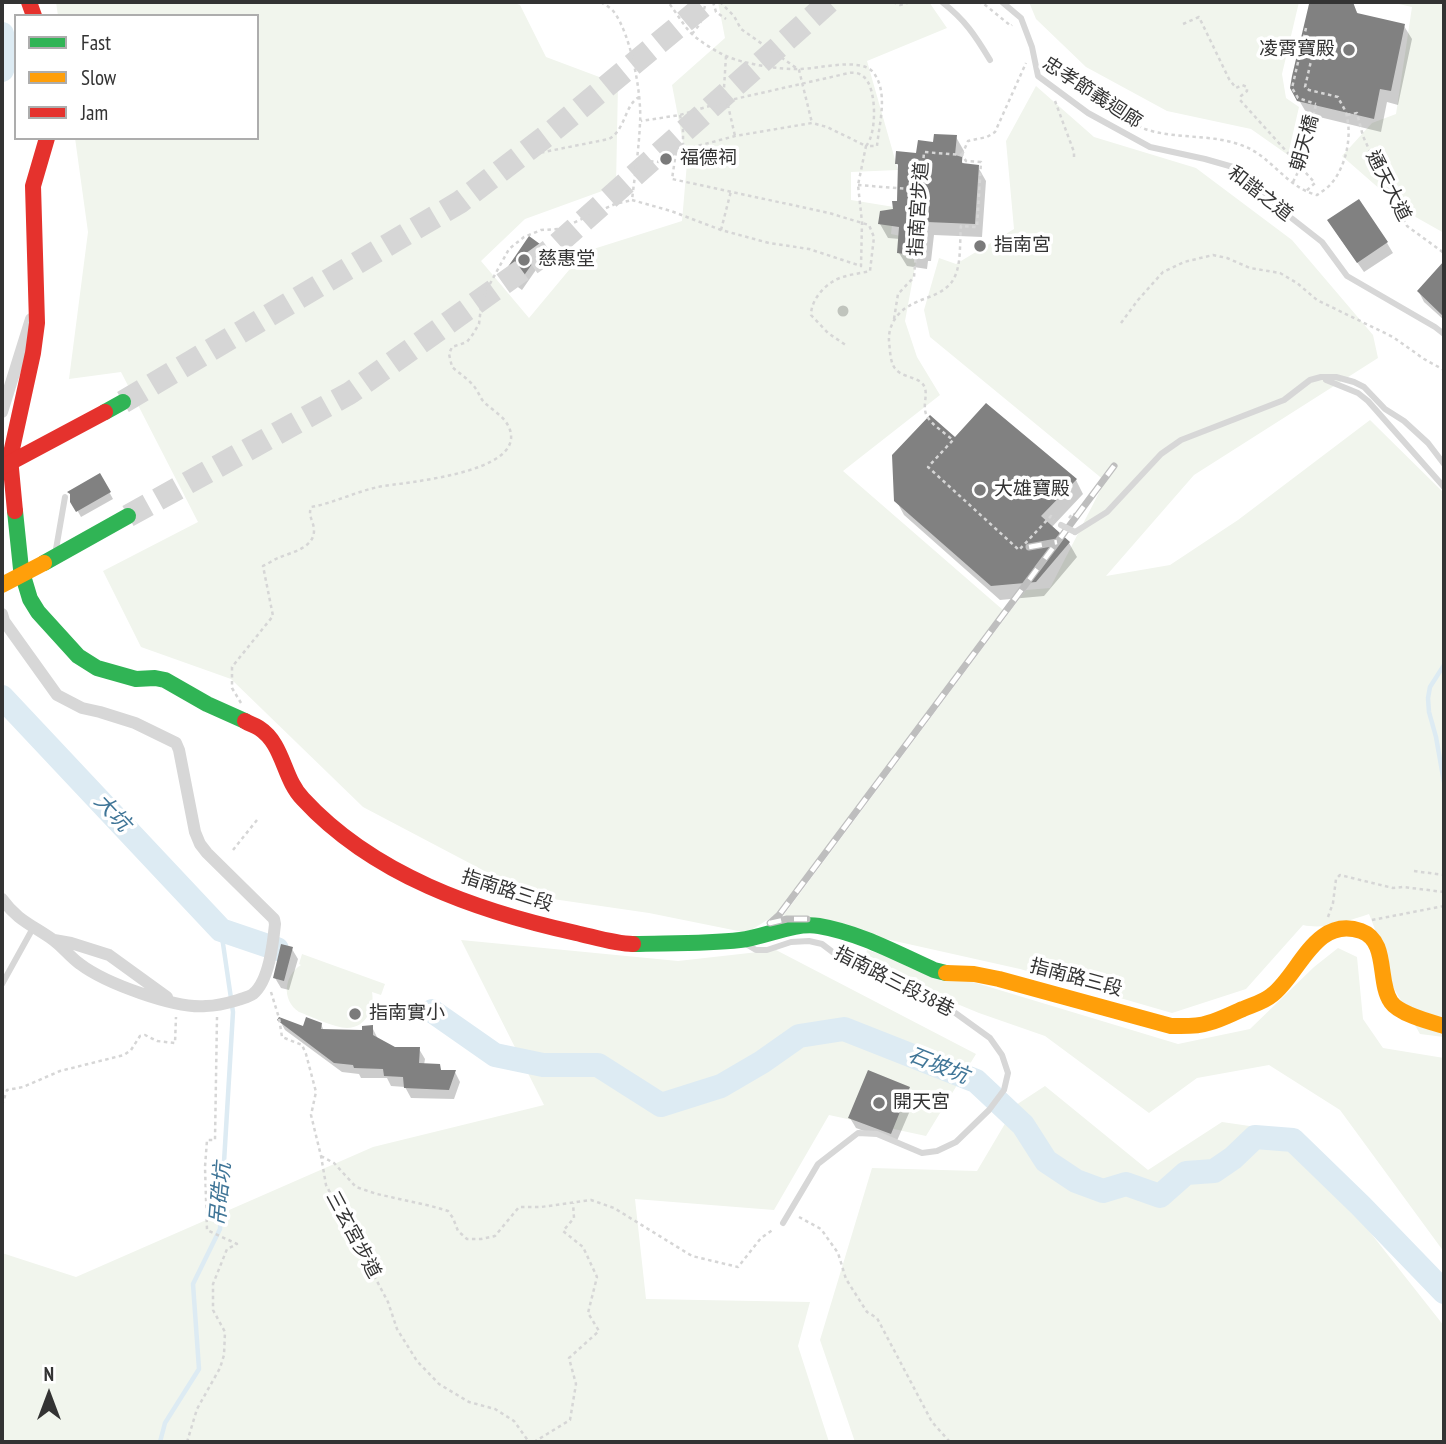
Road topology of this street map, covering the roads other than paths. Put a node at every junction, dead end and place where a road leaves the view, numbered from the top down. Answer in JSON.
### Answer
{"nodes":[{"id":1,"x":942,"y":2,"type":"edge"},
{"id":2,"x":1002,"y":2,"type":"edge"},
{"id":3,"x":990,"y":60,"type":"dead end"},
{"id":4,"x":46,"y":140,"type":"edge"},
{"id":5,"x":38,"y":295,"type":"junction"},
{"id":6,"x":1444,"y":334,"type":"edge"},
{"id":7,"x":1321,"y":377,"type":"junction"},
{"id":8,"x":123,"y":402,"type":"tunnel mouth"},
{"id":9,"x":2,"y":412,"type":"edge"},
{"id":10,"x":1444,"y":464,"type":"edge"},
{"id":11,"x":2,"y":467,"type":"edge"},
{"id":12,"x":1444,"y":487,"type":"edge"},
{"id":13,"x":65,"y":497,"type":"dead end"},
{"id":14,"x":128,"y":516,"type":"tunnel mouth"},
{"id":15,"x":1061,"y":526,"type":"road end"},
{"id":16,"x":49,"y":561,"type":"junction"},
{"id":17,"x":2,"y":585,"type":"edge"},
{"id":18,"x":2,"y":614,"type":"edge"},
{"id":19,"x":2,"y":899,"type":"edge"},
{"id":20,"x":33,"y":928,"type":"junction"},
{"id":21,"x":54,"y":940,"type":"junction"},
{"id":22,"x":740,"y":940,"type":"junction"},
{"id":23,"x":2,"y":984,"type":"edge"},
{"id":24,"x":176,"y":1004,"type":"junction"},
{"id":25,"x":1444,"y":1026,"type":"edge"},
{"id":26,"x":783,"y":1223,"type":"road end"}],
"edges":[{"from":1,"to":3,"type":"lane"},
{"from":2,"to":6,"type":"lane","name":"和諧之道"},
{"from":4,"to":5,"type":"main road","name":"指南路三段"},
{"from":5,"to":9,"type":"street"},
{"from":5,"to":22,"type":"main road","name":"指南路三段"},
{"from":7,"to":10,"type":"lane"},
{"from":7,"to":12,"type":"lane"},
{"from":7,"to":15,"type":"lane","bridge":true},
{"from":8,"to":11,"type":"main road","bridge":true},
{"from":13,"to":16,"type":"lane"},
{"from":14,"to":16,"type":"main road"},
{"from":16,"to":17,"type":"main road","bridge":true},
{"from":18,"to":24,"type":"street"},
{"from":19,"to":20,"type":"street"},
{"from":20,"to":21,"type":"street"},
{"from":20,"to":23,"type":"lane"},
{"from":21,"to":24,"type":"street"},
{"from":21,"to":24,"type":"street"},
{"from":22,"to":25,"type":"main road","name":"指南路三段"},
{"from":22,"to":26,"type":"lane","name":"指南路三段38巷"}]}
